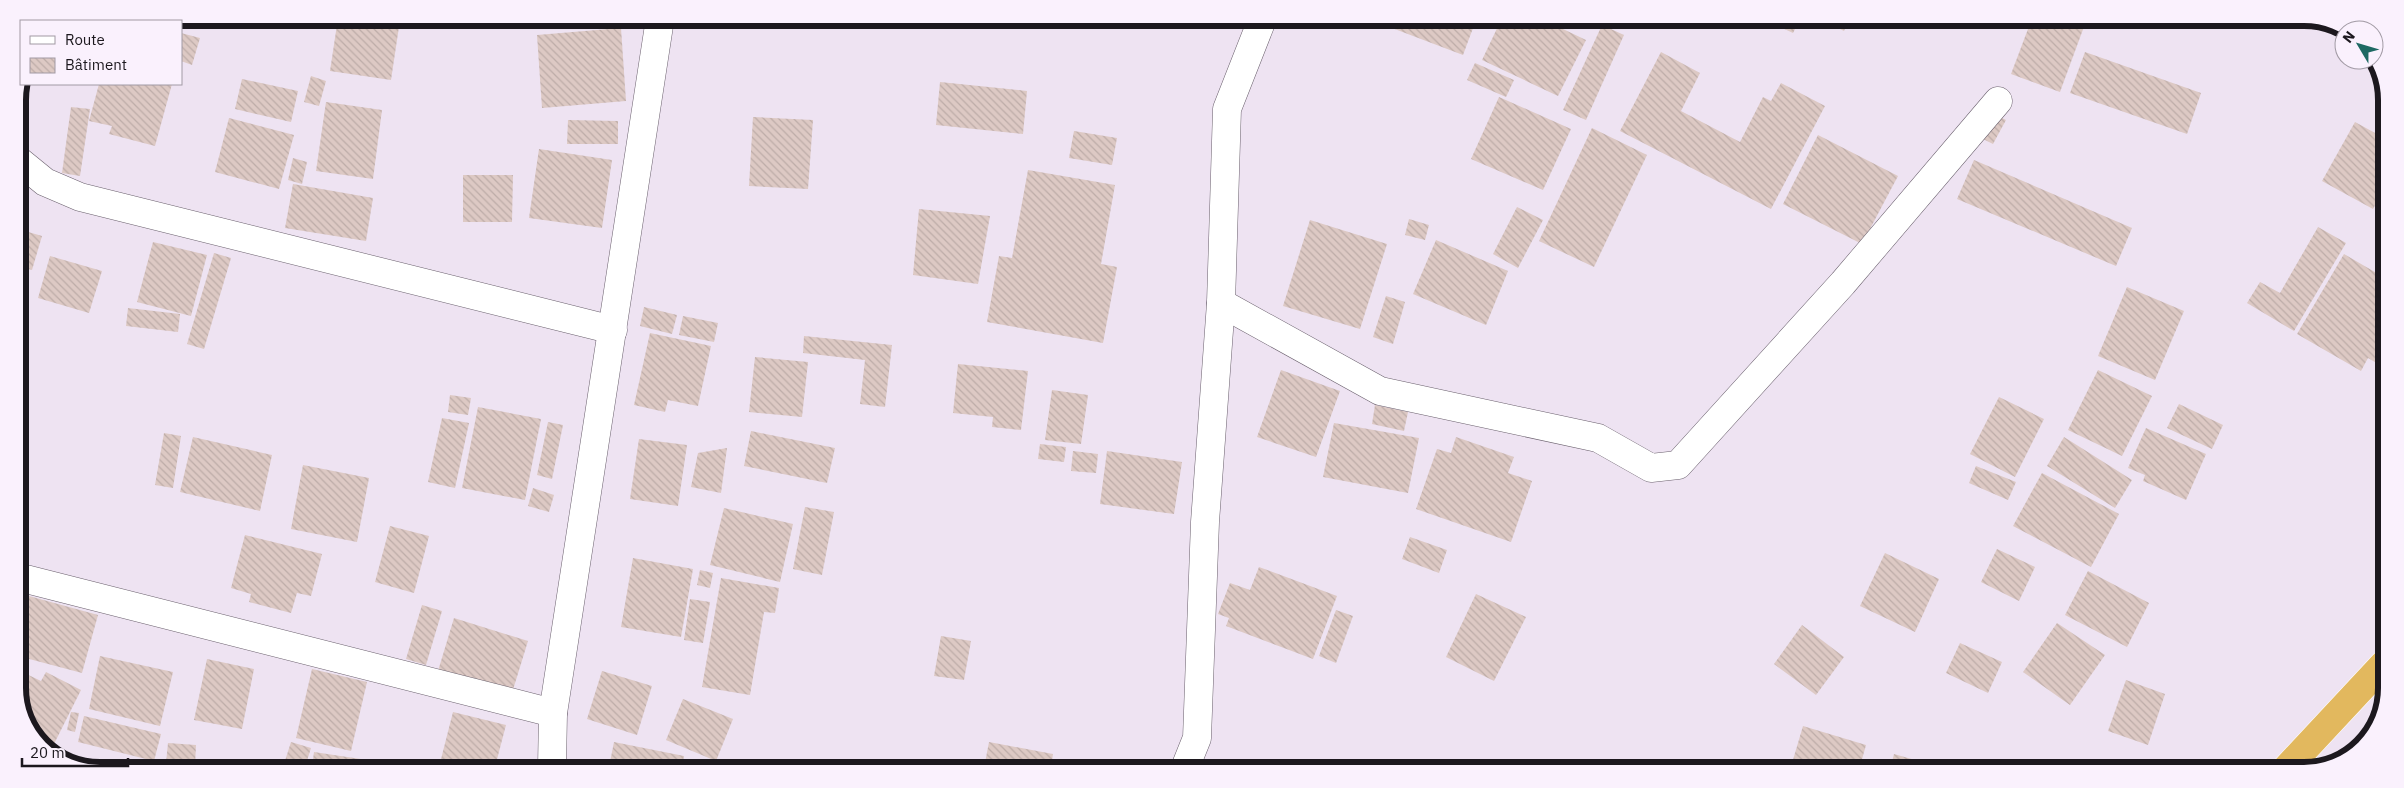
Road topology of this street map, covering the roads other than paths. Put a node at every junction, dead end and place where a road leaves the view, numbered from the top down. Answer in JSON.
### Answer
{"nodes":[{"id":1,"x":659,"y":26,"type":"edge"},
{"id":2,"x":1260,"y":26,"type":"edge"},
{"id":3,"x":1998,"y":101,"type":"dead end"},
{"id":4,"x":26,"y":167,"type":"edge"},
{"id":5,"x":1221,"y":303,"type":"junction"},
{"id":6,"x":613,"y":330,"type":"junction"},
{"id":7,"x":26,"y":579,"type":"edge"},
{"id":8,"x":2378,"y":669,"type":"edge"},
{"id":9,"x":553,"y":713,"type":"junction"},
{"id":10,"x":552,"y":762,"type":"edge"},
{"id":11,"x":1187,"y":762,"type":"edge"},
{"id":12,"x":2292,"y":762,"type":"edge"}],
"edges":[{"from":1,"to":6,"type":"street"},
{"from":2,"to":5,"type":"street"},
{"from":3,"to":5,"type":"street"},
{"from":4,"to":6,"type":"street"},
{"from":5,"to":11,"type":"street"},
{"from":6,"to":9,"type":"street"},
{"from":7,"to":9,"type":"street"},
{"from":8,"to":12,"type":"highway"},
{"from":9,"to":10,"type":"street"}]}
